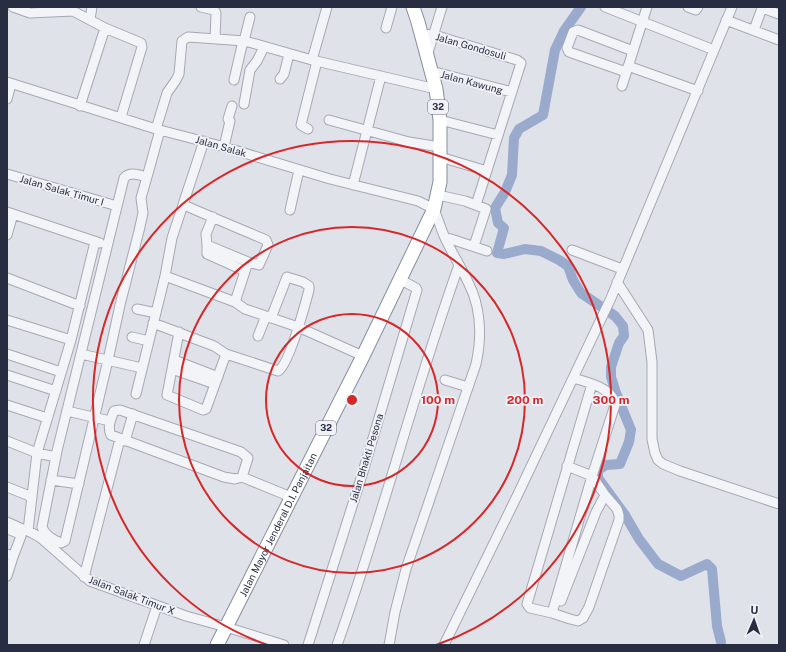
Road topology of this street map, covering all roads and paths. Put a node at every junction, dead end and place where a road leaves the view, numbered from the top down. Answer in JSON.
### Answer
{"nodes":[{"id":1,"x":13,"y":7,"type":"edge"},
{"id":2,"x":92,"y":7,"type":"edge"},
{"id":3,"x":205,"y":7,"type":"edge"},
{"id":4,"x":327,"y":7,"type":"edge"},
{"id":5,"x":392,"y":7,"type":"edge"},
{"id":6,"x":413,"y":7,"type":"edge"},
{"id":7,"x":442,"y":7,"type":"edge"},
{"id":8,"x":605,"y":7,"type":"edge"},
{"id":9,"x":647,"y":7,"type":"edge"},
{"id":10,"x":688,"y":7,"type":"edge"},
{"id":11,"x":698,"y":7,"type":"edge"},
{"id":12,"x":732,"y":7,"type":"edge"},
{"id":13,"x":75,"y":9,"type":"edge"},
{"id":14,"x":779,"y":14,"type":"edge"},
{"id":15,"x":250,"y":17,"type":"dead end"},
{"id":16,"x":90,"y":19,"type":"junction"},
{"id":17,"x":726,"y":20,"type":"junction"},
{"id":18,"x":642,"y":22,"type":"junction"},
{"id":19,"x":105,"y":28,"type":"junction"},
{"id":20,"x":386,"y":28,"type":"dead end"},
{"id":21,"x":754,"y":30,"type":"junction"},
{"id":22,"x":428,"y":34,"type":"junction"},
{"id":23,"x":215,"y":39,"type":"junction"},
{"id":24,"x":779,"y":40,"type":"edge"},
{"id":25,"x":244,"y":41,"type":"junction"},
{"id":26,"x":264,"y":47,"type":"junction"},
{"id":27,"x":714,"y":50,"type":"junction"},
{"id":28,"x":633,"y":51,"type":"junction"},
{"id":29,"x":289,"y":54,"type":"junction"},
{"id":30,"x":314,"y":61,"type":"junction"},
{"id":31,"x":627,"y":69,"type":"junction"},
{"id":32,"x":431,"y":71,"type":"junction"},
{"id":33,"x":381,"y":76,"type":"junction"},
{"id":34,"x":280,"y":79,"type":"dead end"},
{"id":35,"x":234,"y":80,"type":"dead end"},
{"id":36,"x":9,"y":83,"type":"edge"},
{"id":37,"x":622,"y":86,"type":"dead end"},
{"id":38,"x":436,"y":89,"type":"junction"},
{"id":39,"x":698,"y":91,"type":"junction"},
{"id":40,"x":512,"y":92,"type":"junction"},
{"id":41,"x":7,"y":99,"type":"edge"},
{"id":42,"x":244,"y":104,"type":"dead end"},
{"id":43,"x":80,"y":106,"type":"junction"},
{"id":44,"x":232,"y":106,"type":"dead end"},
{"id":45,"x":121,"y":117,"type":"junction"},
{"id":46,"x":329,"y":120,"type":"dead end"},
{"id":47,"x":440,"y":120,"type":"junction"},
{"id":48,"x":158,"y":129,"type":"junction"},
{"id":49,"x":308,"y":129,"type":"dead end"},
{"id":50,"x":366,"y":130,"type":"junction"},
{"id":51,"x":498,"y":135,"type":"junction"},
{"id":52,"x":204,"y":141,"type":"junction"},
{"id":53,"x":224,"y":147,"type":"junction"},
{"id":54,"x":440,"y":152,"type":"junction"},
{"id":55,"x":299,"y":170,"type":"junction"},
{"id":56,"x":487,"y":170,"type":"junction"},
{"id":57,"x":7,"y":174,"type":"edge"},
{"id":58,"x":146,"y":177,"type":"junction"},
{"id":59,"x":353,"y":185,"type":"junction"},
{"id":60,"x":438,"y":195,"type":"junction"},
{"id":61,"x":184,"y":205,"type":"junction"},
{"id":62,"x":476,"y":205,"type":"junction"},
{"id":63,"x":117,"y":206,"type":"junction"},
{"id":64,"x":434,"y":209,"type":"junction"},
{"id":65,"x":290,"y":210,"type":"dead end"},
{"id":66,"x":10,"y":213,"type":"edge"},
{"id":67,"x":213,"y":217,"type":"junction"},
{"id":68,"x":7,"y":235,"type":"edge"},
{"id":69,"x":445,"y":238,"type":"junction"},
{"id":70,"x":95,"y":242,"type":"junction"},
{"id":71,"x":107,"y":245,"type":"junction"},
{"id":72,"x":474,"y":246,"type":"junction"},
{"id":73,"x":487,"y":250,"type":"dead end"},
{"id":74,"x":572,"y":250,"type":"dead end"},
{"id":75,"x":458,"y":265,"type":"junction"},
{"id":76,"x":246,"y":266,"type":"junction"},
{"id":77,"x":622,"y":269,"type":"junction"},
{"id":78,"x":165,"y":276,"type":"junction"},
{"id":79,"x":7,"y":278,"type":"edge"},
{"id":80,"x":401,"y":280,"type":"junction"},
{"id":81,"x":617,"y":282,"type":"junction"},
{"id":82,"x":235,"y":302,"type":"junction"},
{"id":83,"x":80,"y":306,"type":"junction"},
{"id":84,"x":137,"y":309,"type":"dead end"},
{"id":85,"x":156,"y":313,"type":"junction"},
{"id":86,"x":269,"y":317,"type":"junction"},
{"id":87,"x":7,"y":320,"type":"edge"},
{"id":88,"x":153,"y":322,"type":"junction"},
{"id":89,"x":298,"y":327,"type":"junction"},
{"id":90,"x":179,"y":332,"type":"junction"},
{"id":91,"x":258,"y":336,"type":"dead end"},
{"id":92,"x":132,"y":337,"type":"dead end"},
{"id":93,"x":71,"y":340,"type":"junction"},
{"id":94,"x":149,"y":341,"type":"junction"},
{"id":95,"x":7,"y":354,"type":"edge"},
{"id":96,"x":81,"y":354,"type":"junction"},
{"id":97,"x":226,"y":354,"type":"junction"},
{"id":98,"x":363,"y":356,"type":"junction"},
{"id":99,"x":108,"y":360,"type":"junction"},
{"id":100,"x":173,"y":364,"type":"junction"},
{"id":101,"x":142,"y":368,"type":"junction"},
{"id":102,"x":61,"y":372,"type":"junction"},
{"id":103,"x":7,"y":375,"type":"edge"},
{"id":104,"x":574,"y":378,"type":"junction"},
{"id":105,"x":216,"y":380,"type":"junction"},
{"id":106,"x":445,"y":380,"type":"dead end"},
{"id":107,"x":592,"y":384,"type":"junction"},
{"id":108,"x":468,"y":388,"type":"junction"},
{"id":109,"x":56,"y":391,"type":"junction"},
{"id":110,"x":136,"y":394,"type":"dead end"},
{"id":111,"x":7,"y":405,"type":"edge"},
{"id":112,"x":67,"y":411,"type":"junction"},
{"id":113,"x":133,"y":414,"type":"junction"},
{"id":114,"x":94,"y":417,"type":"junction"},
{"id":115,"x":47,"y":418,"type":"junction"},
{"id":116,"x":110,"y":421,"type":"junction"},
{"id":117,"x":122,"y":440,"type":"junction"},
{"id":118,"x":7,"y":441,"type":"edge"},
{"id":119,"x":37,"y":453,"type":"junction"},
{"id":120,"x":56,"y":457,"type":"junction"},
{"id":121,"x":567,"y":466,"type":"junction"},
{"id":122,"x":592,"y":476,"type":"junction"},
{"id":123,"x":242,"y":477,"type":"junction"},
{"id":124,"x":51,"y":480,"type":"junction"},
{"id":125,"x":79,"y":484,"type":"junction"},
{"id":126,"x":7,"y":487,"type":"edge"},
{"id":127,"x":605,"y":495,"type":"junction"},
{"id":128,"x":32,"y":497,"type":"junction"},
{"id":129,"x":291,"y":497,"type":"junction"},
{"id":130,"x":779,"y":504,"type":"edge"},
{"id":131,"x":7,"y":522,"type":"edge"},
{"id":132,"x":7,"y":529,"type":"edge"},
{"id":133,"x":28,"y":531,"type":"junction"},
{"id":134,"x":10,"y":556,"type":"edge"},
{"id":135,"x":7,"y":576,"type":"edge"},
{"id":136,"x":84,"y":577,"type":"junction"},
{"id":137,"x":157,"y":606,"type":"junction"},
{"id":138,"x":554,"y":613,"type":"junction"},
{"id":139,"x":226,"y":626,"type":"junction"},
{"id":140,"x":144,"y":645,"type":"edge"},
{"id":141,"x":217,"y":645,"type":"edge"},
{"id":142,"x":284,"y":645,"type":"edge"},
{"id":143,"x":308,"y":645,"type":"edge"},
{"id":144,"x":337,"y":645,"type":"edge"},
{"id":145,"x":389,"y":645,"type":"edge"},
{"id":146,"x":444,"y":645,"type":"edge"}],
"edges":[{"from":1,"to":13,"type":"street"},
{"from":2,"to":16,"type":"street"},
{"from":3,"to":23,"type":"street"},
{"from":4,"to":30,"type":"street"},
{"from":5,"to":20,"type":"street"},
{"from":6,"to":22,"type":"highway","number":"32"},
{"from":7,"to":22,"type":"street"},
{"from":8,"to":18,"type":"street"},
{"from":9,"to":18,"type":"street"},
{"from":10,"to":11,"type":"street"},
{"from":12,"to":17,"type":"street"},
{"from":13,"to":16,"type":"street"},
{"from":14,"to":21,"type":"street"},
{"from":15,"to":25,"type":"street"},
{"from":16,"to":19,"type":"street"},
{"from":17,"to":21,"type":"street"},
{"from":17,"to":27,"type":"street"},
{"from":18,"to":27,"type":"street"},
{"from":18,"to":28,"type":"street"},
{"from":19,"to":43,"type":"street"},
{"from":19,"to":45,"type":"street"},
{"from":21,"to":24,"type":"street"},
{"from":22,"to":32,"type":"highway","number":"32"},
{"from":22,"to":40,"type":"street","name":"Jalan Gondosuli"},
{"from":23,"to":25,"type":"street"},
{"from":23,"to":48,"type":"street"},
{"from":25,"to":26,"type":"street"},
{"from":25,"to":35,"type":"street"},
{"from":26,"to":29,"type":"street"},
{"from":26,"to":42,"type":"street"},
{"from":27,"to":39,"type":"street"},
{"from":28,"to":31,"type":"street"},
{"from":28,"to":31,"type":"street"},
{"from":29,"to":30,"type":"street"},
{"from":29,"to":34,"type":"street"},
{"from":30,"to":33,"type":"street"},
{"from":30,"to":49,"type":"street"},
{"from":31,"to":37,"type":"street"},
{"from":31,"to":39,"type":"street"},
{"from":32,"to":38,"type":"highway","number":"32"},
{"from":32,"to":40,"type":"street","name":"Jalan Kawung"},
{"from":33,"to":38,"type":"street"},
{"from":33,"to":50,"type":"street"},
{"from":36,"to":41,"type":"street"},
{"from":36,"to":43,"type":"street","name":"Jalan Salak"},
{"from":38,"to":47,"type":"highway","number":"32"},
{"from":39,"to":77,"type":"street"},
{"from":40,"to":51,"type":"street"},
{"from":43,"to":45,"type":"street","name":"Jalan Salak"},
{"from":44,"to":53,"type":"street"},
{"from":45,"to":48,"type":"street","name":"Jalan Salak"},
{"from":46,"to":50,"type":"street"},
{"from":47,"to":51,"type":"street"},
{"from":47,"to":54,"type":"highway","number":"32"},
{"from":48,"to":52,"type":"street","name":"Jalan Salak"},
{"from":48,"to":58,"type":"street"},
{"from":50,"to":54,"type":"street"},
{"from":50,"to":59,"type":"street"},
{"from":51,"to":56,"type":"street"},
{"from":52,"to":53,"type":"street","name":"Jalan Salak"},
{"from":52,"to":61,"type":"street"},
{"from":53,"to":55,"type":"street","name":"Jalan Salak"},
{"from":54,"to":56,"type":"street"},
{"from":54,"to":60,"type":"highway","number":"32"},
{"from":55,"to":59,"type":"street","name":"Jalan Salak"},
{"from":55,"to":65,"type":"street"},
{"from":56,"to":62,"type":"street"},
{"from":57,"to":63,"type":"street","name":"Jalan Salak Timur I"},
{"from":58,"to":63,"type":"street"},
{"from":58,"to":99,"type":"street"},
{"from":59,"to":64,"type":"street","name":"Jalan Salak"},
{"from":60,"to":62,"type":"street"},
{"from":60,"to":64,"type":"highway","number":"32"},
{"from":61,"to":67,"type":"street"},
{"from":61,"to":78,"type":"street"},
{"from":62,"to":72,"type":"street"},
{"from":63,"to":71,"type":"street"},
{"from":64,"to":69,"type":"street"},
{"from":64,"to":80,"type":"highway","name":"Jalan Mayor Jenderal D.I. Panjaitan","number":"32"},
{"from":66,"to":68,"type":"street"},
{"from":66,"to":70,"type":"street"},
{"from":67,"to":76,"type":"street"},
{"from":67,"to":76,"type":"street"},
{"from":69,"to":72,"type":"street"},
{"from":69,"to":75,"type":"street"},
{"from":70,"to":71,"type":"street"},
{"from":70,"to":83,"type":"street"},
{"from":71,"to":96,"type":"street"},
{"from":72,"to":73,"type":"street"},
{"from":74,"to":77,"type":"street"},
{"from":75,"to":108,"type":"street"},
{"from":75,"to":144,"type":"street"},
{"from":76,"to":82,"type":"street"},
{"from":77,"to":81,"type":"street"},
{"from":78,"to":82,"type":"street"},
{"from":78,"to":85,"type":"street"},
{"from":79,"to":83,"type":"street"},
{"from":80,"to":98,"type":"highway","name":"Jalan Mayor Jenderal D.I. Panjaitan","number":"32"},
{"from":80,"to":143,"type":"street","name":"Jalan Bhakti Pesona"},
{"from":81,"to":104,"type":"street"},
{"from":81,"to":130,"type":"street"},
{"from":82,"to":86,"type":"street"},
{"from":83,"to":93,"type":"street"},
{"from":84,"to":85,"type":"street"},
{"from":85,"to":88,"type":"street"},
{"from":86,"to":89,"type":"street"},
{"from":86,"to":89,"type":"street"},
{"from":86,"to":91,"type":"street"},
{"from":87,"to":93,"type":"street"},
{"from":88,"to":90,"type":"street"},
{"from":88,"to":94,"type":"street"},
{"from":89,"to":97,"type":"street"},
{"from":89,"to":98,"type":"street"},
{"from":90,"to":97,"type":"street"},
{"from":90,"to":100,"type":"street"},
{"from":92,"to":94,"type":"street"},
{"from":93,"to":102,"type":"street"},
{"from":94,"to":101,"type":"street"},
{"from":95,"to":102,"type":"street"},
{"from":96,"to":99,"type":"street"},
{"from":96,"to":112,"type":"street"},
{"from":97,"to":105,"type":"street"},
{"from":98,"to":129,"type":"highway","name":"Jalan Mayor Jenderal D.I. Panjaitan","number":"32"},
{"from":99,"to":101,"type":"street"},
{"from":99,"to":114,"type":"street"},
{"from":100,"to":105,"type":"street"},
{"from":100,"to":105,"type":"street"},
{"from":101,"to":110,"type":"street"},
{"from":102,"to":109,"type":"street"},
{"from":103,"to":109,"type":"street"},
{"from":104,"to":107,"type":"street"},
{"from":104,"to":146,"type":"street"},
{"from":106,"to":108,"type":"street"},
{"from":107,"to":121,"type":"street"},
{"from":107,"to":122,"type":"street"},
{"from":108,"to":145,"type":"street"},
{"from":109,"to":115,"type":"street"},
{"from":111,"to":115,"type":"street"},
{"from":112,"to":114,"type":"street"},
{"from":112,"to":120,"type":"street"},
{"from":113,"to":116,"type":"street"},
{"from":113,"to":117,"type":"street"},
{"from":113,"to":123,"type":"street"},
{"from":114,"to":116,"type":"street"},
{"from":114,"to":125,"type":"street"},
{"from":115,"to":119,"type":"street"},
{"from":116,"to":117,"type":"street"},
{"from":117,"to":123,"type":"street"},
{"from":117,"to":136,"type":"street"},
{"from":118,"to":119,"type":"street"},
{"from":119,"to":120,"type":"street"},
{"from":119,"to":128,"type":"street"},
{"from":120,"to":124,"type":"street"},
{"from":121,"to":122,"type":"street"},
{"from":121,"to":138,"type":"street"},
{"from":122,"to":127,"type":"street"},
{"from":122,"to":138,"type":"street"},
{"from":123,"to":129,"type":"street"},
{"from":124,"to":125,"type":"street"},
{"from":124,"to":125,"type":"street"},
{"from":126,"to":128,"type":"street"},
{"from":127,"to":138,"type":"street"},
{"from":127,"to":138,"type":"street"},
{"from":128,"to":133,"type":"street"},
{"from":129,"to":139,"type":"highway","name":"Jalan Mayor Jenderal D.I. Panjaitan","number":"32"},
{"from":131,"to":133,"type":"street","name":"Jalan Salak Timur X"},
{"from":132,"to":134,"type":"street"},
{"from":133,"to":136,"type":"street","name":"Jalan Salak Timur X"},
{"from":134,"to":135,"type":"street"},
{"from":136,"to":137,"type":"street","name":"Jalan Salak Timur X"},
{"from":137,"to":139,"type":"street","name":"Jalan Salak Timur X"},
{"from":137,"to":140,"type":"street"},
{"from":139,"to":141,"type":"highway","name":"Jalan Mayor Jenderal D.I. Panjaitan","number":"32"},
{"from":139,"to":142,"type":"street","name":"Jalan Salak Timur X"}]}
